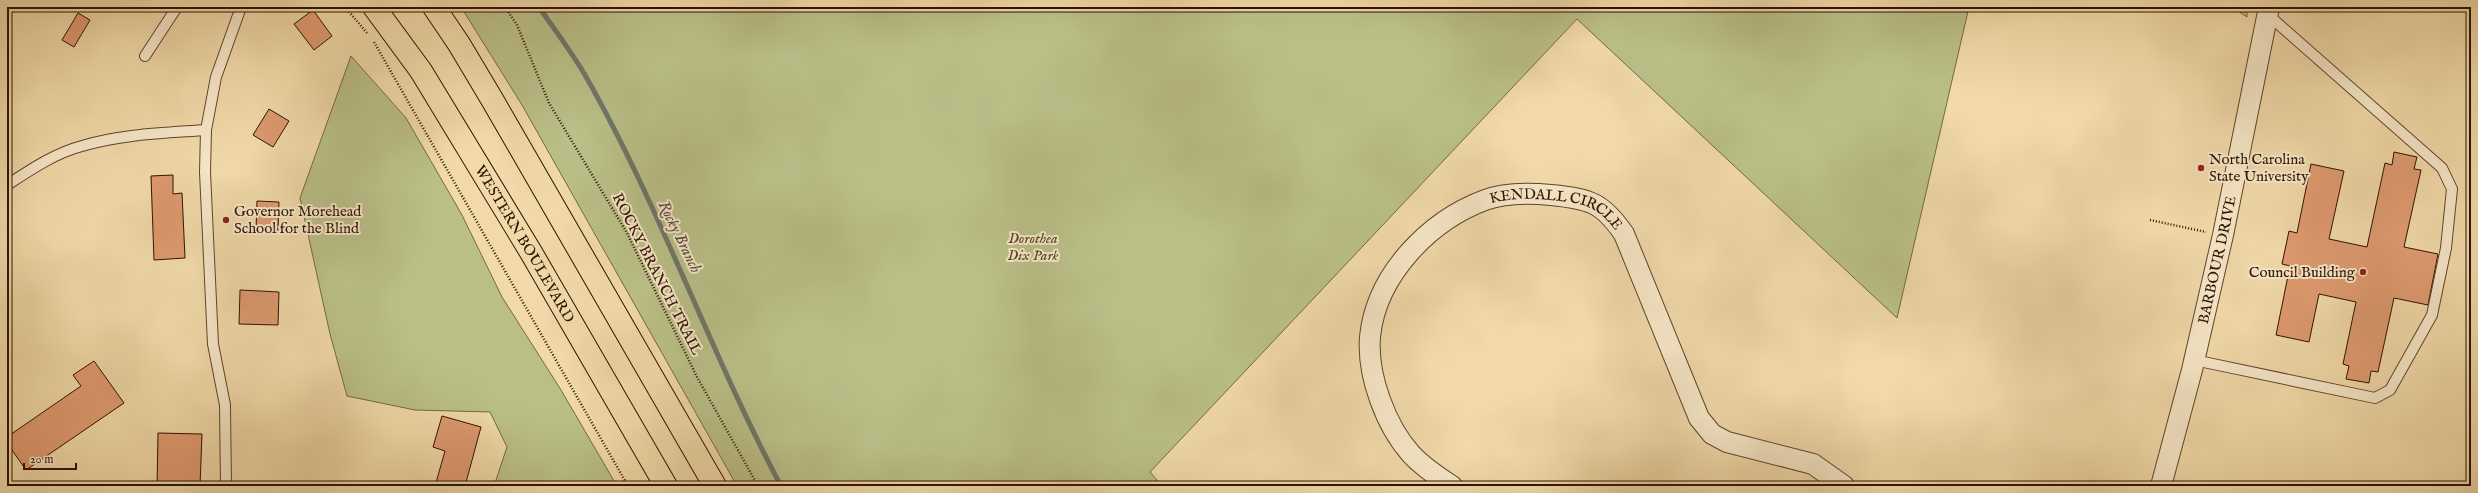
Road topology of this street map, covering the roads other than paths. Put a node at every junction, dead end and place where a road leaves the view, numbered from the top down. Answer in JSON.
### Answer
{"nodes":[{"id":1,"x":177,"y":7,"type":"edge"},
{"id":2,"x":241,"y":7,"type":"edge"},
{"id":3,"x":374,"y":7,"type":"edge"},
{"id":4,"x":434,"y":7,"type":"edge"},
{"id":5,"x":2264,"y":9,"type":"edge"},
{"id":6,"x":145,"y":56,"type":"dead end"},
{"id":7,"x":206,"y":130,"type":"junction"},
{"id":8,"x":7,"y":185,"type":"edge"},
{"id":9,"x":2194,"y":360,"type":"junction"},
{"id":10,"x":226,"y":486,"type":"edge"},
{"id":11,"x":666,"y":486,"type":"edge"},
{"id":12,"x":715,"y":486,"type":"edge"},
{"id":13,"x":1452,"y":486,"type":"edge"},
{"id":14,"x":1844,"y":486,"type":"edge"},
{"id":15,"x":2161,"y":486,"type":"edge"}],
"edges":[{"from":1,"to":6,"type":"lane"},
{"from":2,"to":7,"type":"lane"},
{"from":3,"to":11,"type":"main road","name":"WESTERN BOULEVARD"},
{"from":4,"to":12,"type":"main road"},
{"from":5,"to":9,"type":"street","name":"BARBOUR DRIVE"},
{"from":5,"to":9,"type":"lane"},
{"from":7,"to":8,"type":"lane"},
{"from":7,"to":10,"type":"lane"},
{"from":9,"to":15,"type":"street","name":"BARBOUR DRIVE"},
{"from":13,"to":14,"type":"street","name":"KENDALL CIRCLE"}]}
